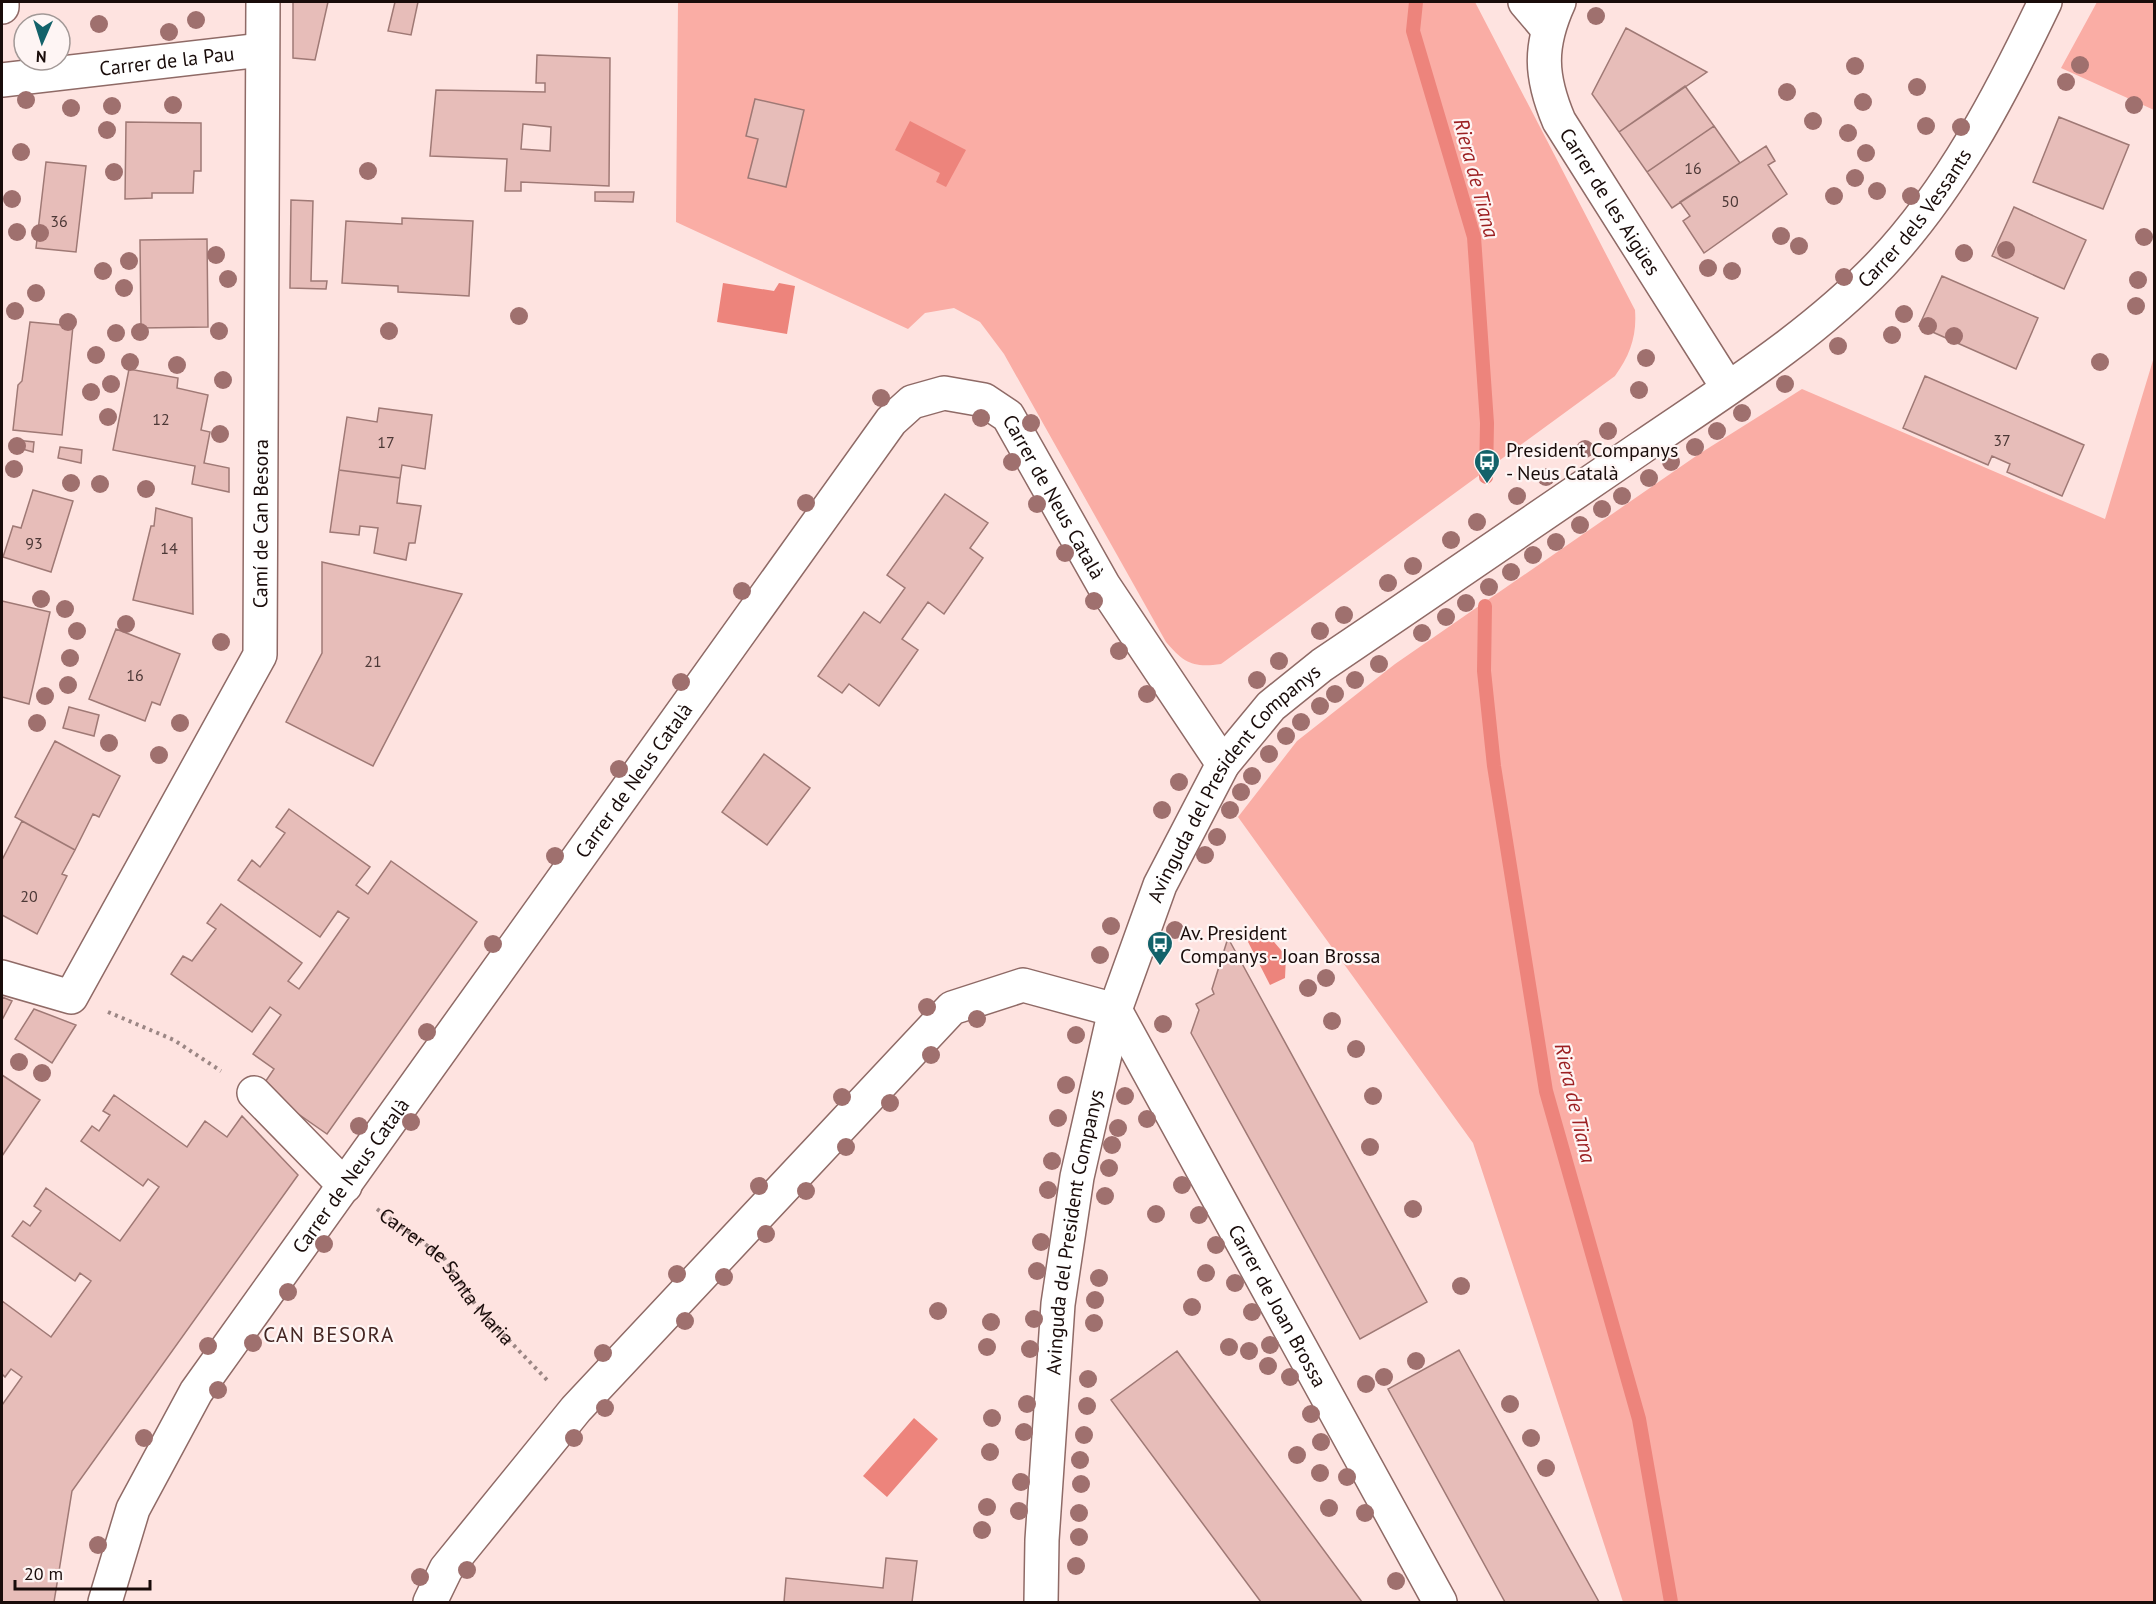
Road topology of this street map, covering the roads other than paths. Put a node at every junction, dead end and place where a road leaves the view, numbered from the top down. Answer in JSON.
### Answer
{"nodes":[{"id":1,"x":2,"y":2,"type":"edge"},
{"id":2,"x":263,"y":2,"type":"edge"},
{"id":3,"x":1525,"y":2,"type":"edge"},
{"id":4,"x":2045,"y":2,"type":"edge"},
{"id":5,"x":2,"y":7,"type":"edge"},
{"id":6,"x":1553,"y":15,"type":"edge"},
{"id":7,"x":262,"y":50,"type":"junction"},
{"id":8,"x":2,"y":80,"type":"edge"},
{"id":9,"x":1728,"y":388,"type":"junction"},
{"id":10,"x":1223,"y":764,"type":"junction"},
{"id":11,"x":2,"y":977,"type":"edge"},
{"id":12,"x":1115,"y":1010,"type":"junction"},
{"id":13,"x":254,"y":1093,"type":"road end"},
{"id":14,"x":345,"y":1186,"type":"junction"},
{"id":15,"x":105,"y":1602,"type":"edge"},
{"id":16,"x":430,"y":1602,"type":"edge"},
{"id":17,"x":1041,"y":1602,"type":"edge"},
{"id":18,"x":1440,"y":1602,"type":"edge"}],
"edges":[{"from":1,"to":5,"type":"street"},
{"from":2,"to":7,"type":"street","name":"Camí de Can Besora"},
{"from":3,"to":6,"type":"street"},
{"from":4,"to":9,"type":"street","name":"Carrer dels Vessants"},
{"from":6,"to":9,"type":"street","name":"Carrer de les Aigües"},
{"from":7,"to":8,"type":"street","name":"Carrer de la Pau"},
{"from":7,"to":11,"type":"street","name":"Camí de Can Besora"},
{"from":9,"to":10,"type":"street","name":"Avinguda del President Companys"},
{"from":10,"to":12,"type":"street","name":"Avinguda del President Companys"},
{"from":10,"to":14,"type":"street","name":"Carrer de Neus Català"},
{"from":12,"to":16,"type":"street"},
{"from":12,"to":17,"type":"street","name":"Avinguda del President Companys"},
{"from":12,"to":18,"type":"street","name":"Carrer de Joan Brossa"},
{"from":13,"to":14,"type":"street"},
{"from":14,"to":15,"type":"street","name":"Carrer de Neus Català"}]}
